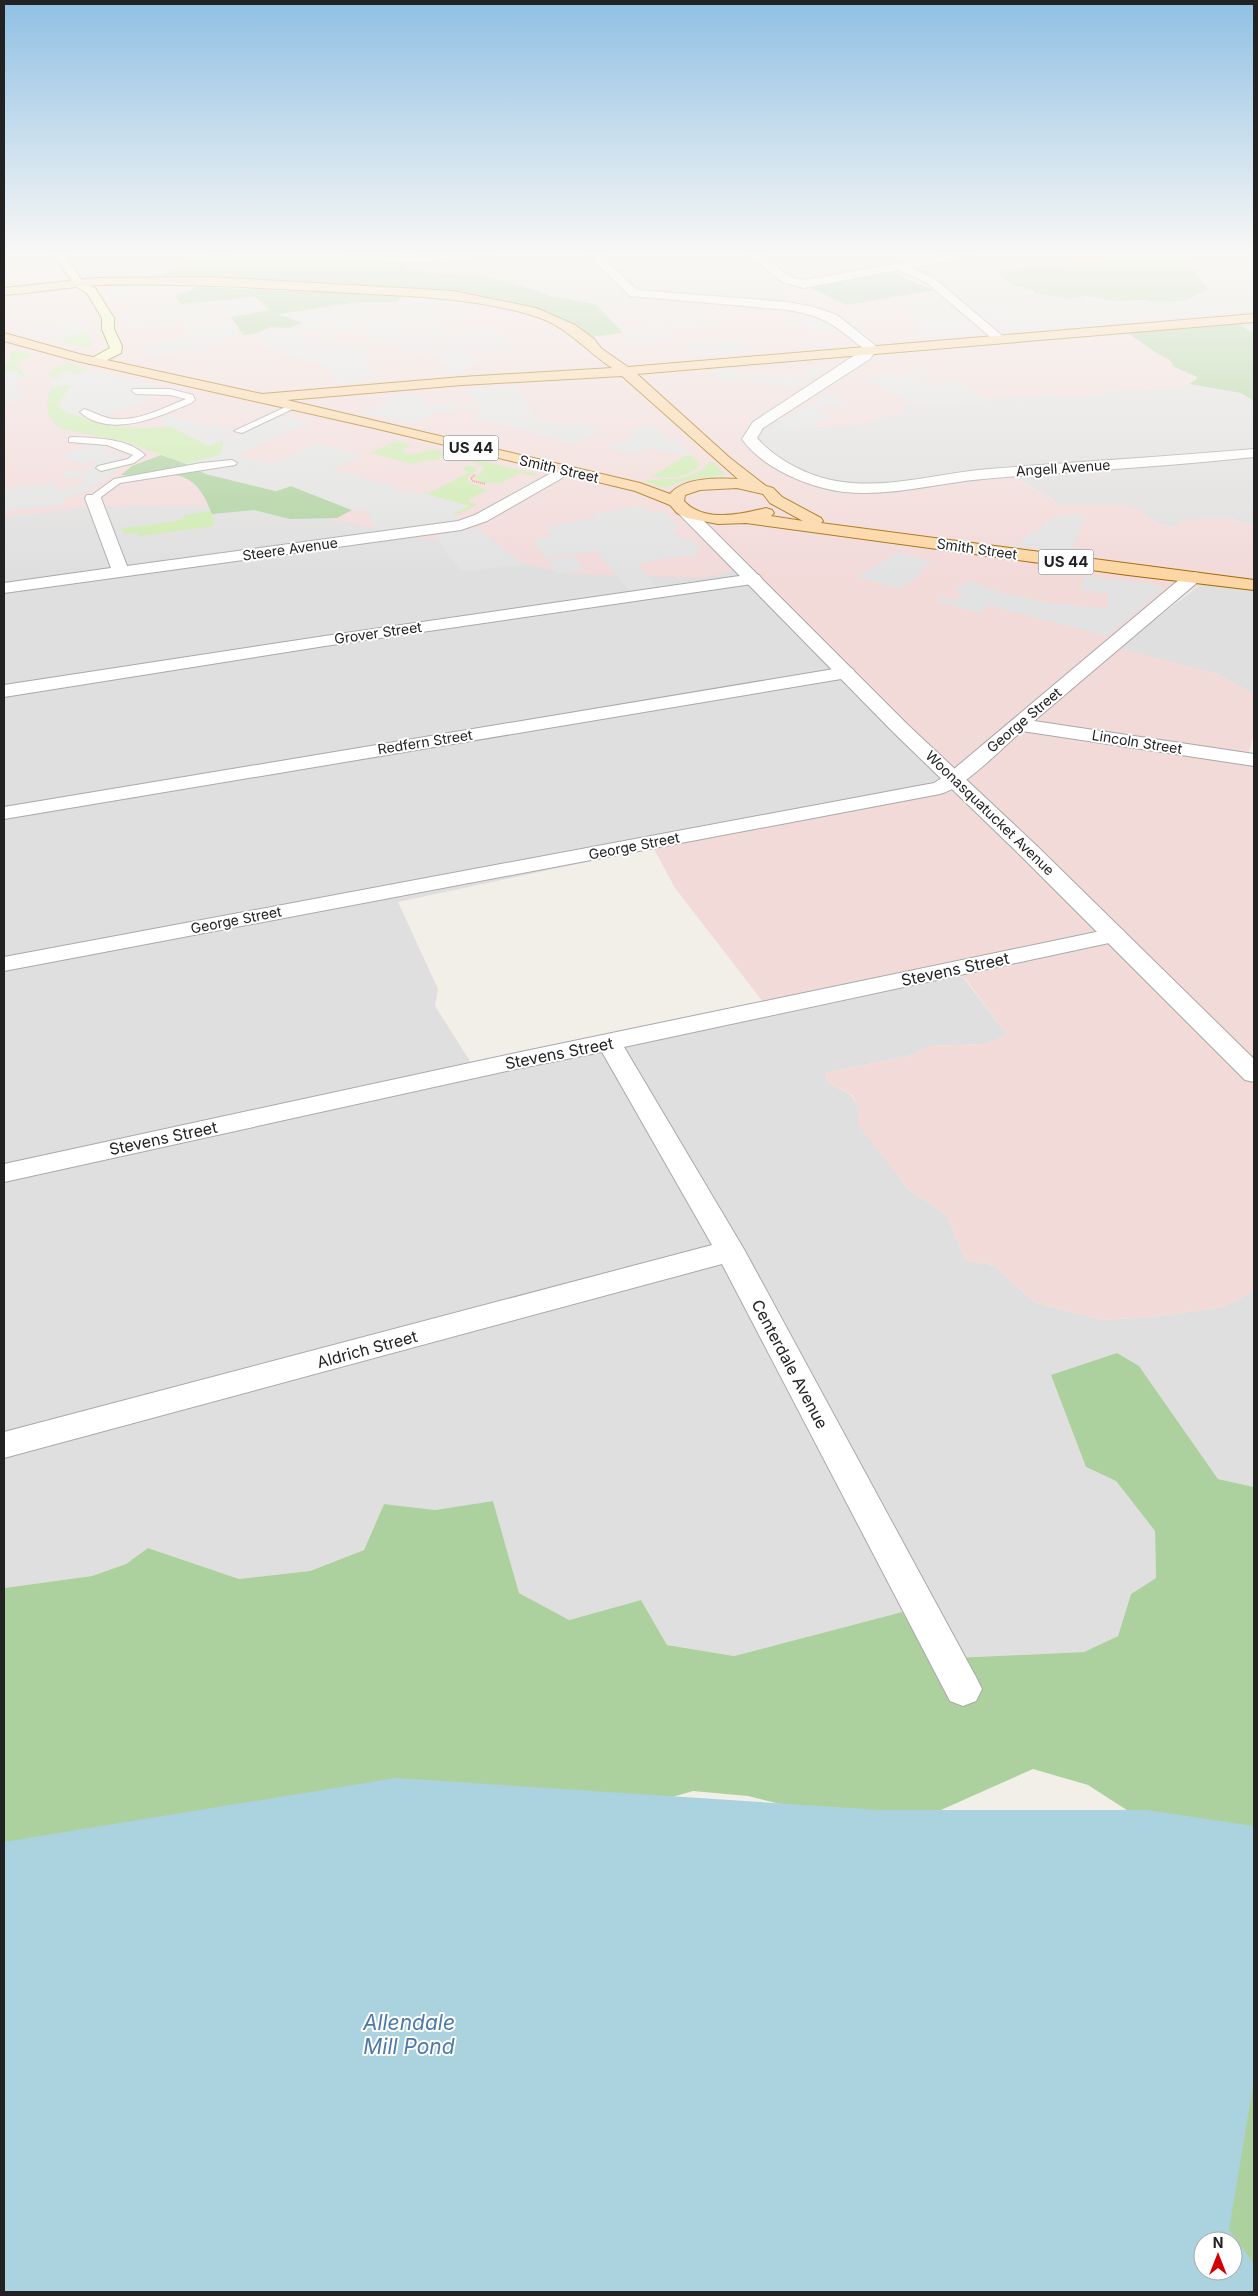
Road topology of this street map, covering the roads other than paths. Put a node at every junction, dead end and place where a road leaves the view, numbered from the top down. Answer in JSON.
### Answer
{"nodes":[{"id":1,"x":99,"y":362,"type":"edge"},
{"id":2,"x":589,"y":362,"type":"edge"},
{"id":3,"x":612,"y":362,"type":"edge"},
{"id":4,"x":724,"y":362,"type":"edge"},
{"id":5,"x":855,"y":362,"type":"edge"},
{"id":6,"x":625,"y":371,"type":"junction"},
{"id":7,"x":533,"y":377,"type":"junction"},
{"id":8,"x":136,"y":392,"type":"dead end"},
{"id":9,"x":264,"y":398,"type":"junction"},
{"id":10,"x":295,"y":406,"type":"junction"},
{"id":11,"x":84,"y":412,"type":"dead end"},
{"id":12,"x":239,"y":431,"type":"dead end"},
{"id":13,"x":72,"y":440,"type":"dead end"},
{"id":14,"x":1254,"y":453,"type":"edge"},
{"id":15,"x":232,"y":463,"type":"dead end"},
{"id":16,"x":101,"y":468,"type":"dead end"},
{"id":17,"x":564,"y":470,"type":"junction"},
{"id":18,"x":760,"y":488,"type":"junction"},
{"id":19,"x":93,"y":498,"type":"joint"},
{"id":20,"x":776,"y":500,"type":"junction"},
{"id":21,"x":681,"y":507,"type":"junction"},
{"id":22,"x":742,"y":519,"type":"junction"},
{"id":23,"x":878,"y":535,"type":"junction"},
{"id":24,"x":727,"y":551,"type":"junction"},
{"id":25,"x":122,"y":572,"type":"junction"},
{"id":26,"x":1193,"y":578,"type":"junction"},
{"id":27,"x":753,"y":579,"type":"junction"},
{"id":28,"x":1254,"y":585,"type":"edge"},
{"id":29,"x":4,"y":588,"type":"edge"},
{"id":30,"x":846,"y":673,"type":"junction"},
{"id":31,"x":4,"y":691,"type":"edge"},
{"id":32,"x":1019,"y":725,"type":"junction"},
{"id":33,"x":1254,"y":760,"type":"edge"},
{"id":34,"x":955,"y":778,"type":"junction"},
{"id":35,"x":4,"y":813,"type":"edge"},
{"id":36,"x":1115,"y":935,"type":"junction"},
{"id":37,"x":4,"y":964,"type":"edge"},
{"id":38,"x":609,"y":1043,"type":"junction"},
{"id":39,"x":1254,"y":1074,"type":"edge"},
{"id":40,"x":4,"y":1174,"type":"edge"},
{"id":41,"x":730,"y":1251,"type":"junction"},
{"id":42,"x":4,"y":1445,"type":"edge"},
{"id":43,"x":963,"y":1689,"type":"dead end"}],
"edges":[{"from":1,"to":9,"type":"main road","name":"Smith Street","number":"US 44"},
{"from":2,"to":7,"type":"main road"},
{"from":3,"to":6,"type":"main road","name":"Smith Street"},
{"from":4,"to":6,"type":"main road"},
{"from":5,"to":14,"type":"street","name":"Angell Avenue"},
{"from":6,"to":7,"type":"main road"},
{"from":6,"to":18,"type":"main road","name":"Smith Street"},
{"from":7,"to":9,"type":"main road"},
{"from":8,"to":11,"type":"lane"},
{"from":9,"to":10,"type":"main road","name":"Smith Street","number":"US 44"},
{"from":10,"to":12,"type":"lane"},
{"from":10,"to":17,"type":"main road","name":"Smith Street","number":"US 44"},
{"from":13,"to":16,"type":"lane"},
{"from":15,"to":19,"type":"lane"},
{"from":17,"to":21,"type":"main road","name":"Smith Street","number":"US 44"},
{"from":17,"to":25,"type":"street","name":"Steere Avenue"},
{"from":18,"to":20,"type":"main road","name":"Smith Street"},
{"from":18,"to":21,"type":"main road"},
{"from":19,"to":25,"type":"street"},
{"from":20,"to":22,"type":"main road"},
{"from":20,"to":23,"type":"main road","name":"Smith Street","number":"US 44"},
{"from":21,"to":22,"type":"main road","name":"Smith Street"},
{"from":21,"to":24,"type":"street","name":"Woonasquatucket Avenue"},
{"from":22,"to":23,"type":"main road","name":"Smith Street","number":"US 44"},
{"from":22,"to":24,"type":"street"},
{"from":23,"to":26,"type":"main road","name":"Smith Street","number":"US 44"},
{"from":24,"to":27,"type":"street","name":"Woonasquatucket Avenue"},
{"from":25,"to":29,"type":"street","name":"Steere Avenue"},
{"from":26,"to":28,"type":"main road","name":"Smith Street","number":"US 44"},
{"from":26,"to":32,"type":"street","name":"George Street"},
{"from":27,"to":30,"type":"street","name":"Woonasquatucket Avenue"},
{"from":27,"to":31,"type":"street","name":"Grover Street"},
{"from":30,"to":34,"type":"street","name":"Woonasquatucket Avenue"},
{"from":30,"to":35,"type":"street","name":"Redfern Street"},
{"from":32,"to":33,"type":"street","name":"Lincoln Street"},
{"from":32,"to":34,"type":"street","name":"George Street"},
{"from":34,"to":36,"type":"street","name":"Woonasquatucket Avenue"},
{"from":34,"to":37,"type":"street","name":"George Street"},
{"from":36,"to":38,"type":"street","name":"Stevens Street"},
{"from":36,"to":39,"type":"street","name":"Woonasquatucket Avenue"},
{"from":38,"to":40,"type":"street","name":"Stevens Street"},
{"from":38,"to":41,"type":"street","name":"Centerdale Avenue"},
{"from":41,"to":42,"type":"street","name":"Aldrich Street"},
{"from":41,"to":43,"type":"street","name":"Centerdale Avenue"}]}
